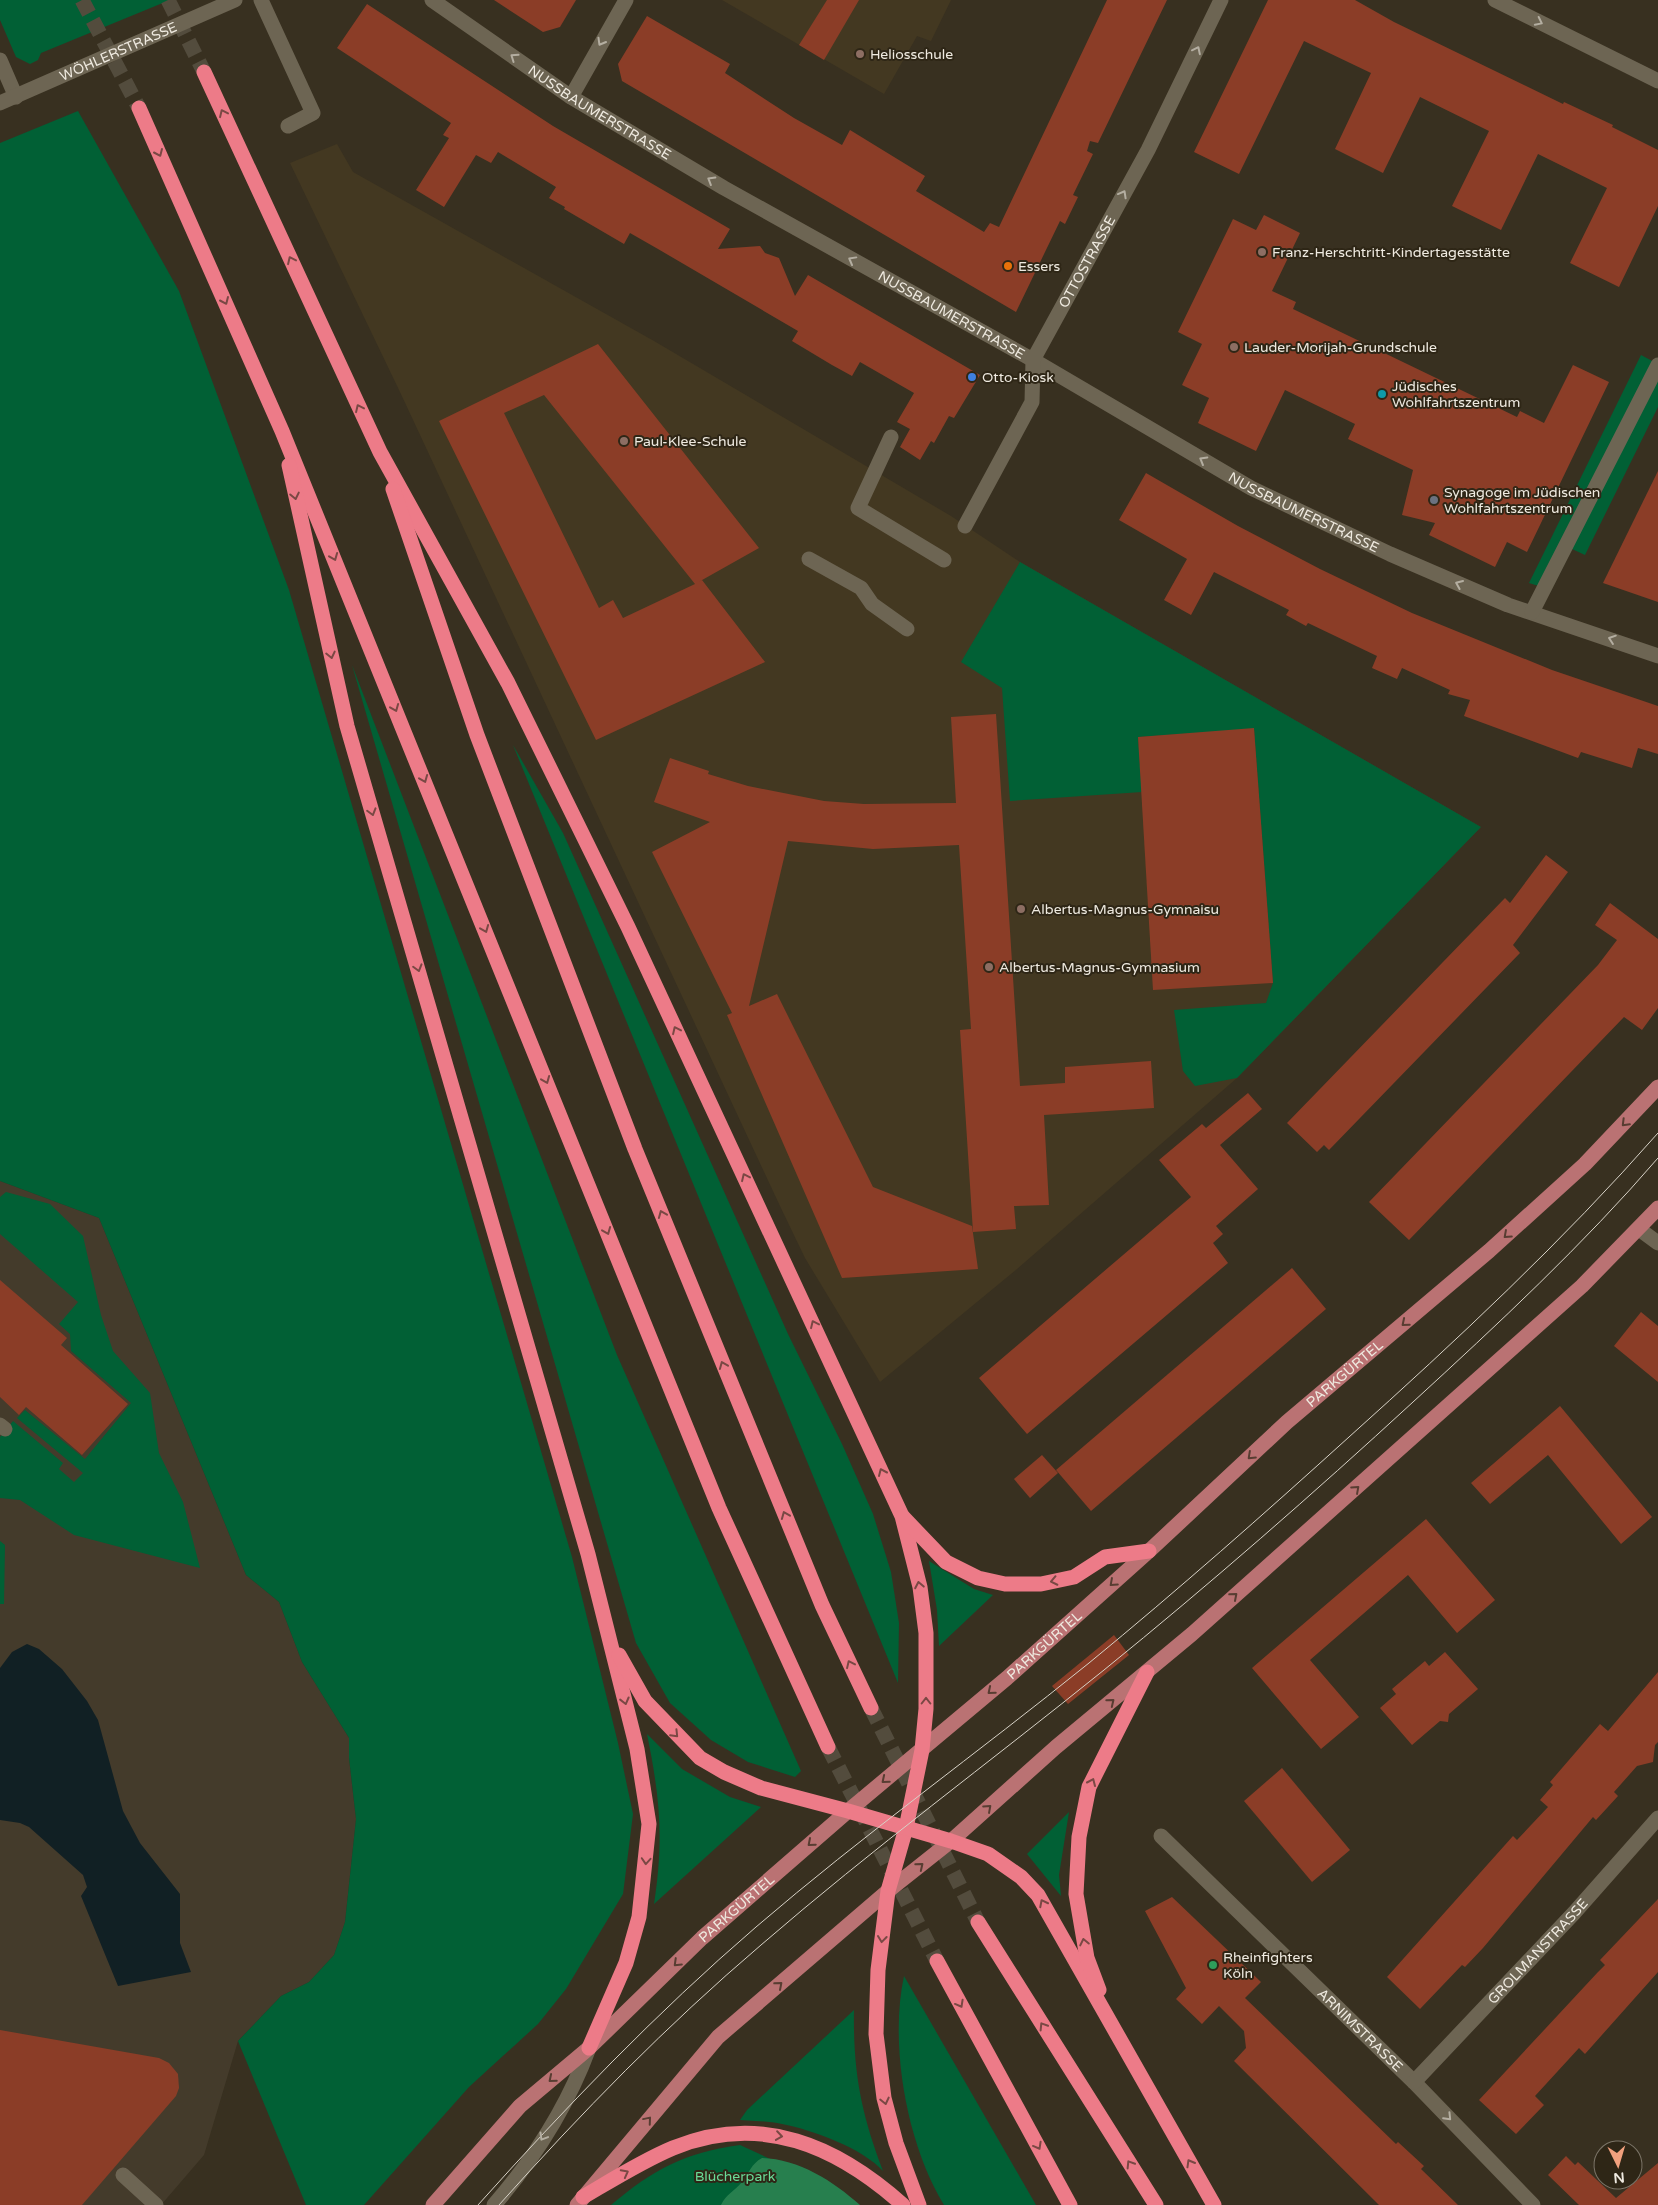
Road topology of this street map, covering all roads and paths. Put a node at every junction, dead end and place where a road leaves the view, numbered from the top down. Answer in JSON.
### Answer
{"nodes":[{"id":1,"x":235,"y":0,"type":"edge"},
{"id":2,"x":260,"y":0,"type":"edge"},
{"id":3,"x":432,"y":0,"type":"edge"},
{"id":4,"x":626,"y":0,"type":"edge"},
{"id":5,"x":1221,"y":0,"type":"edge"},
{"id":6,"x":1495,"y":0,"type":"edge"},
{"id":7,"x":0,"y":60,"type":"edge"},
{"id":8,"x":204,"y":72,"type":"tunnel mouth"},
{"id":9,"x":1658,"y":80,"type":"edge"},
{"id":10,"x":570,"y":96,"type":"junction"},
{"id":11,"x":16,"y":97,"type":"junction"},
{"id":12,"x":0,"y":103,"type":"edge"},
{"id":13,"x":139,"y":108,"type":"tunnel mouth"},
{"id":14,"x":288,"y":126,"type":"dead end"},
{"id":15,"x":1032,"y":360,"type":"junction"},
{"id":16,"x":1658,"y":365,"type":"edge"},
{"id":17,"x":282,"y":431,"type":"junction"},
{"id":18,"x":891,"y":438,"type":"dead end"},
{"id":19,"x":380,"y":452,"type":"junction"},
{"id":20,"x":965,"y":526,"type":"dead end"},
{"id":21,"x":809,"y":559,"type":"dead end"},
{"id":22,"x":944,"y":560,"type":"dead end"},
{"id":23,"x":1532,"y":612,"type":"junction"},
{"id":24,"x":907,"y":629,"type":"dead end"},
{"id":25,"x":1658,"y":656,"type":"edge"},
{"id":26,"x":1658,"y":1087,"type":"edge"},
{"id":27,"x":1658,"y":1208,"type":"edge"},
{"id":28,"x":1639,"y":1229,"type":"junction"},
{"id":29,"x":1658,"y":1244,"type":"edge"},
{"id":30,"x":902,"y":1516,"type":"junction"},
{"id":31,"x":1149,"y":1551,"type":"junction"},
{"id":32,"x":608,"y":1636,"type":"junction"},
{"id":33,"x":1147,"y":1672,"type":"junction"},
{"id":34,"x":871,"y":1708,"type":"tunnel mouth"},
{"id":35,"x":828,"y":1747,"type":"tunnel mouth"},
{"id":36,"x":922,"y":1750,"type":"junction"},
{"id":37,"x":848,"y":1811,"type":"junction"},
{"id":38,"x":1658,"y":1818,"type":"edge"},
{"id":39,"x":906,"y":1828,"type":"junction"},
{"id":40,"x":1161,"y":1836,"type":"dead end"},
{"id":41,"x":951,"y":1841,"type":"junction"},
{"id":42,"x":888,"y":1891,"type":"junction"},
{"id":43,"x":978,"y":1922,"type":"tunnel mouth"},
{"id":44,"x":937,"y":1961,"type":"tunnel mouth"},
{"id":45,"x":1117,"y":2038,"type":"junction"},
{"id":46,"x":589,"y":2048,"type":"junction"},
{"id":47,"x":1414,"y":2082,"type":"junction"},
{"id":48,"x":123,"y":2175,"type":"dead end"},
{"id":49,"x":580,"y":2201,"type":"edge"},
{"id":50,"x":156,"y":2205,"type":"edge"},
{"id":51,"x":432,"y":2205,"type":"edge"},
{"id":52,"x":494,"y":2205,"type":"edge"},
{"id":53,"x":903,"y":2205,"type":"edge"},
{"id":54,"x":919,"y":2205,"type":"edge"},
{"id":55,"x":1070,"y":2205,"type":"edge"},
{"id":56,"x":1156,"y":2205,"type":"edge"},
{"id":57,"x":1214,"y":2205,"type":"edge"},
{"id":58,"x":1532,"y":2205,"type":"edge"}],
"edges":[{"from":1,"to":11,"type":"street","name":"WÖHLERSTRASSE"},
{"from":2,"to":14,"type":"street"},
{"from":10,"to":3,"type":"street","name":"NUSSBAUMERSTRASSE","one_way":true},
{"from":4,"to":10,"type":"street","one_way":true},
{"from":15,"to":5,"type":"street","name":"OTTOSTRASSE","one_way":true},
{"from":6,"to":9,"type":"street","one_way":true},
{"from":7,"to":11,"type":"street"},
{"from":19,"to":8,"type":"highway","one_way":true},
{"from":15,"to":10,"type":"street","name":"NUSSBAUMERSTRASSE","one_way":true},
{"from":11,"to":12,"type":"street","name":"WÖHLERSTRASSE"},
{"from":13,"to":17,"type":"highway","one_way":true},
{"from":15,"to":20,"type":"street","name":"OTTOSTRASSE"},
{"from":23,"to":15,"type":"street","name":"NUSSBAUMERSTRASSE","one_way":true},
{"from":16,"to":23,"type":"street"},
{"from":17,"to":32,"type":"highway","one_way":true},
{"from":17,"to":35,"type":"highway","one_way":true},
{"from":18,"to":22,"type":"street"},
{"from":30,"to":19,"type":"highway","one_way":true},
{"from":34,"to":19,"type":"highway","one_way":true},
{"from":21,"to":24,"type":"street"},
{"from":25,"to":23,"type":"street","name":"NUSSBAUMERSTRASSE","one_way":true},
{"from":26,"to":31,"type":"main road","name":"PARKGÜRTEL","one_way":true},
{"from":27,"to":28,"type":"main road"},
{"from":28,"to":29,"type":"street"},
{"from":33,"to":28,"type":"main road","one_way":true},
{"from":31,"to":30,"type":"highway","one_way":true},
{"from":36,"to":30,"type":"highway","one_way":true},
{"from":31,"to":36,"type":"main road","name":"PARKGÜRTEL","one_way":true},
{"from":32,"to":37,"type":"highway","one_way":true},
{"from":32,"to":46,"type":"highway","one_way":true},
{"from":41,"to":33,"type":"main road","one_way":true},
{"from":45,"to":33,"type":"highway","one_way":true},
{"from":36,"to":37,"type":"main road","name":"PARKGÜRTEL","one_way":true},
{"from":36,"to":39,"type":"highway"},
{"from":37,"to":39,"type":"highway"},
{"from":37,"to":46,"type":"main road","name":"PARKGÜRTEL","one_way":true},
{"from":38,"to":47,"type":"street","name":"GROLMANSTRASSE"},
{"from":39,"to":41,"type":"highway"},
{"from":39,"to":42,"type":"highway"},
{"from":40,"to":47,"type":"street","name":"ARNIMSTRASSE"},
{"from":42,"to":41,"type":"main road","one_way":true},
{"from":45,"to":41,"type":"highway","one_way":true},
{"from":49,"to":42,"type":"main road","one_way":true},
{"from":42,"to":54,"type":"highway","one_way":true},
{"from":56,"to":43,"type":"highway","one_way":true},
{"from":44,"to":55,"type":"highway","one_way":true},
{"from":57,"to":45,"type":"highway","one_way":true},
{"from":46,"to":51,"type":"main road","name":"PARKGÜRTEL","one_way":true},
{"from":46,"to":52,"type":"street","one_way":true},
{"from":47,"to":58,"type":"street","name":"ARNIMSTRASSE","one_way":true},
{"from":48,"to":50,"type":"street"},
{"from":49,"to":53,"type":"highway","one_way":true}]}
